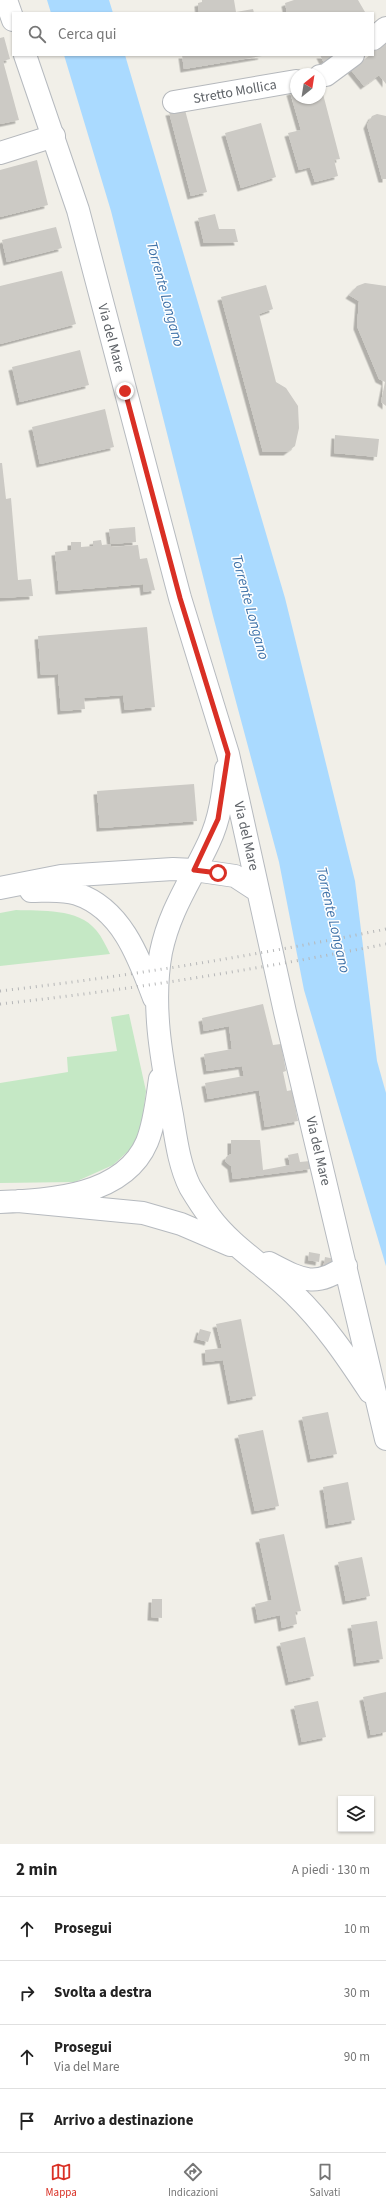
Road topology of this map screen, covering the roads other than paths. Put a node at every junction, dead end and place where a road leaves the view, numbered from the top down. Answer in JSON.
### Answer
{"nodes":[{"id":1,"x":6,"y":0,"type":"edge"},
{"id":2,"x":12,"y":17,"type":"edge"},
{"id":3,"x":386,"y":28,"type":"edge"},
{"id":4,"x":374,"y":38,"type":"edge"},
{"id":5,"x":25,"y":56,"type":"edge"},
{"id":6,"x":352,"y":56,"type":"edge"},
{"id":7,"x":326,"y":75,"type":"edge"},
{"id":8,"x":290,"y":82,"type":"edge"},
{"id":9,"x":174,"y":102,"type":"dead end"},
{"id":10,"x":54,"y":136,"type":"junction"},
{"id":11,"x":0,"y":153,"type":"edge"},
{"id":12,"x":228,"y":754,"type":"junction"},
{"id":13,"x":194,"y":870,"type":"junction"},
{"id":14,"x":0,"y":889,"type":"edge"},
{"id":15,"x":258,"y":890,"type":"junction"},
{"id":16,"x":156,"y":1005,"type":"junction"},
{"id":17,"x":163,"y":1065,"type":"junction"},
{"id":18,"x":9,"y":1202,"type":"edge"},
{"id":19,"x":238,"y":1248,"type":"junction"},
{"id":20,"x":346,"y":1266,"type":"junction"},
{"id":21,"x":379,"y":1406,"type":"junction"},
{"id":22,"x":386,"y":1439,"type":"edge"}],
"edges":[{"from":1,"to":2,"type":"street"},
{"from":3,"to":4,"type":"street"},
{"from":5,"to":10,"type":"street","name":"Via del Mare"},
{"from":6,"to":7,"type":"street"},
{"from":8,"to":9,"type":"street","name":"Stretto Mollica"},
{"from":10,"to":11,"type":"street"},
{"from":10,"to":12,"type":"street","name":"Via del Mare"},
{"from":12,"to":13,"type":"street"},
{"from":12,"to":15,"type":"street","name":"Via del Mare"},
{"from":13,"to":14,"type":"street"},
{"from":13,"to":15,"type":"street"},
{"from":13,"to":16,"type":"street"},
{"from":14,"to":16,"type":"street"},
{"from":15,"to":20,"type":"street","name":"Via del Mare"},
{"from":16,"to":17,"type":"street"},
{"from":17,"to":18,"type":"street"},
{"from":17,"to":19,"type":"street"},
{"from":18,"to":19,"type":"street"},
{"from":19,"to":20,"type":"street"},
{"from":19,"to":21,"type":"street"},
{"from":20,"to":21,"type":"street","name":"Via del Mare"},
{"from":21,"to":22,"type":"street","name":"Via del Mare"}]}
